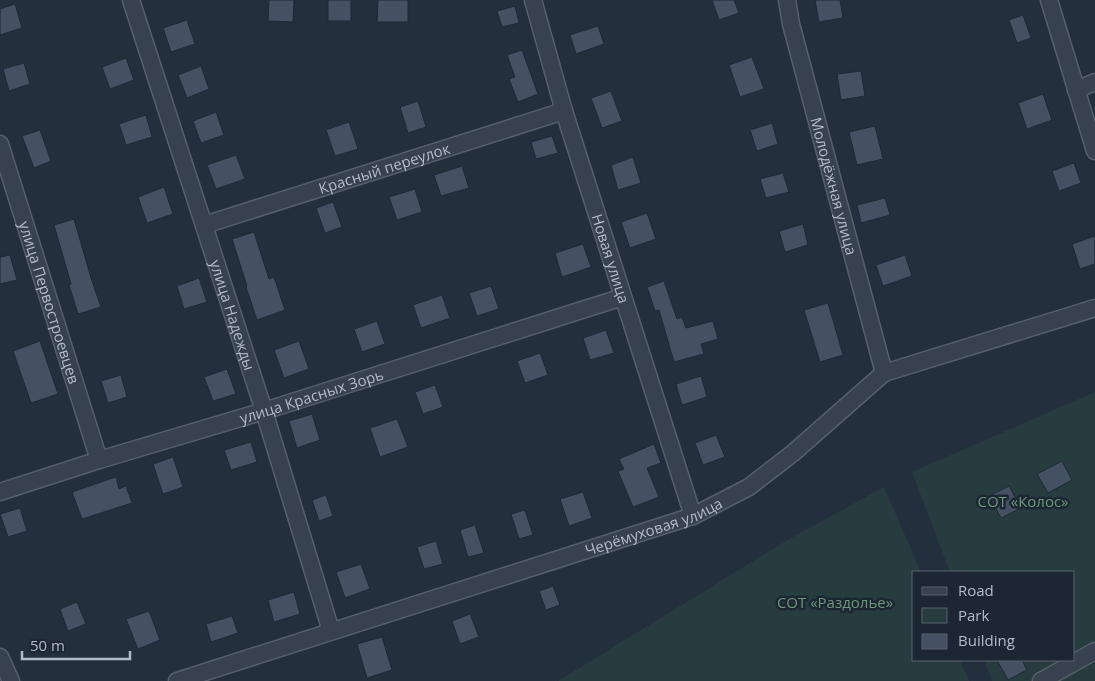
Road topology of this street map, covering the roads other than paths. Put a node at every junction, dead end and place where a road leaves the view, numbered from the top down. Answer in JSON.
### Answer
{"nodes":[{"id":1,"x":131,"y":0,"type":"edge"},
{"id":2,"x":533,"y":0,"type":"edge"},
{"id":3,"x":787,"y":0,"type":"edge"},
{"id":4,"x":1049,"y":0,"type":"edge"},
{"id":5,"x":1095,"y":82,"type":"edge"},
{"id":6,"x":1076,"y":90,"type":"junction"},
{"id":7,"x":564,"y":110,"type":"junction"},
{"id":8,"x":0,"y":144,"type":"edge"},
{"id":9,"x":1095,"y":151,"type":"edge"},
{"id":10,"x":204,"y":225,"type":"junction"},
{"id":11,"x":624,"y":297,"type":"junction"},
{"id":12,"x":1095,"y":308,"type":"edge"},
{"id":13,"x":884,"y":373,"type":"junction"},
{"id":14,"x":264,"y":411,"type":"junction"},
{"id":15,"x":99,"y":460,"type":"junction"},
{"id":16,"x":0,"y":492,"type":"edge"},
{"id":17,"x":693,"y":516,"type":"junction"},
{"id":18,"x":331,"y":631,"type":"junction"},
{"id":19,"x":1095,"y":651,"type":"edge"},
{"id":20,"x":0,"y":657,"type":"edge"},
{"id":21,"x":11,"y":681,"type":"edge"},
{"id":22,"x":177,"y":681,"type":"edge"},
{"id":23,"x":1041,"y":681,"type":"edge"}],
"edges":[{"from":1,"to":10,"type":"street","name":"улица Надежды"},
{"from":2,"to":7,"type":"street","name":"Новая улица"},
{"from":3,"to":13,"type":"street","name":"Молодёжная улица"},
{"from":4,"to":6,"type":"street"},
{"from":5,"to":6,"type":"street"},
{"from":6,"to":9,"type":"street"},
{"from":7,"to":10,"type":"street","name":"Красный переулок"},
{"from":7,"to":11,"type":"street","name":"Новая улица"},
{"from":8,"to":15,"type":"street","name":"улица Первостроевцев"},
{"from":10,"to":14,"type":"street","name":"улица Надежды"},
{"from":11,"to":14,"type":"street","name":"улица Красных Зорь"},
{"from":11,"to":17,"type":"street","name":"Новая улица"},
{"from":12,"to":13,"type":"street","name":"Черёмуховая улица"},
{"from":13,"to":17,"type":"street","name":"Черёмуховая улица"},
{"from":14,"to":15,"type":"street","name":"улица Красных Зорь"},
{"from":14,"to":18,"type":"street","name":"улица Надежды"},
{"from":15,"to":16,"type":"street","name":"улица Красных Зорь"},
{"from":17,"to":18,"type":"street","name":"Черёмуховая улица"},
{"from":18,"to":22,"type":"street","name":"Черёмуховая улица"},
{"from":19,"to":23,"type":"street"},
{"from":20,"to":21,"type":"street"}]}
